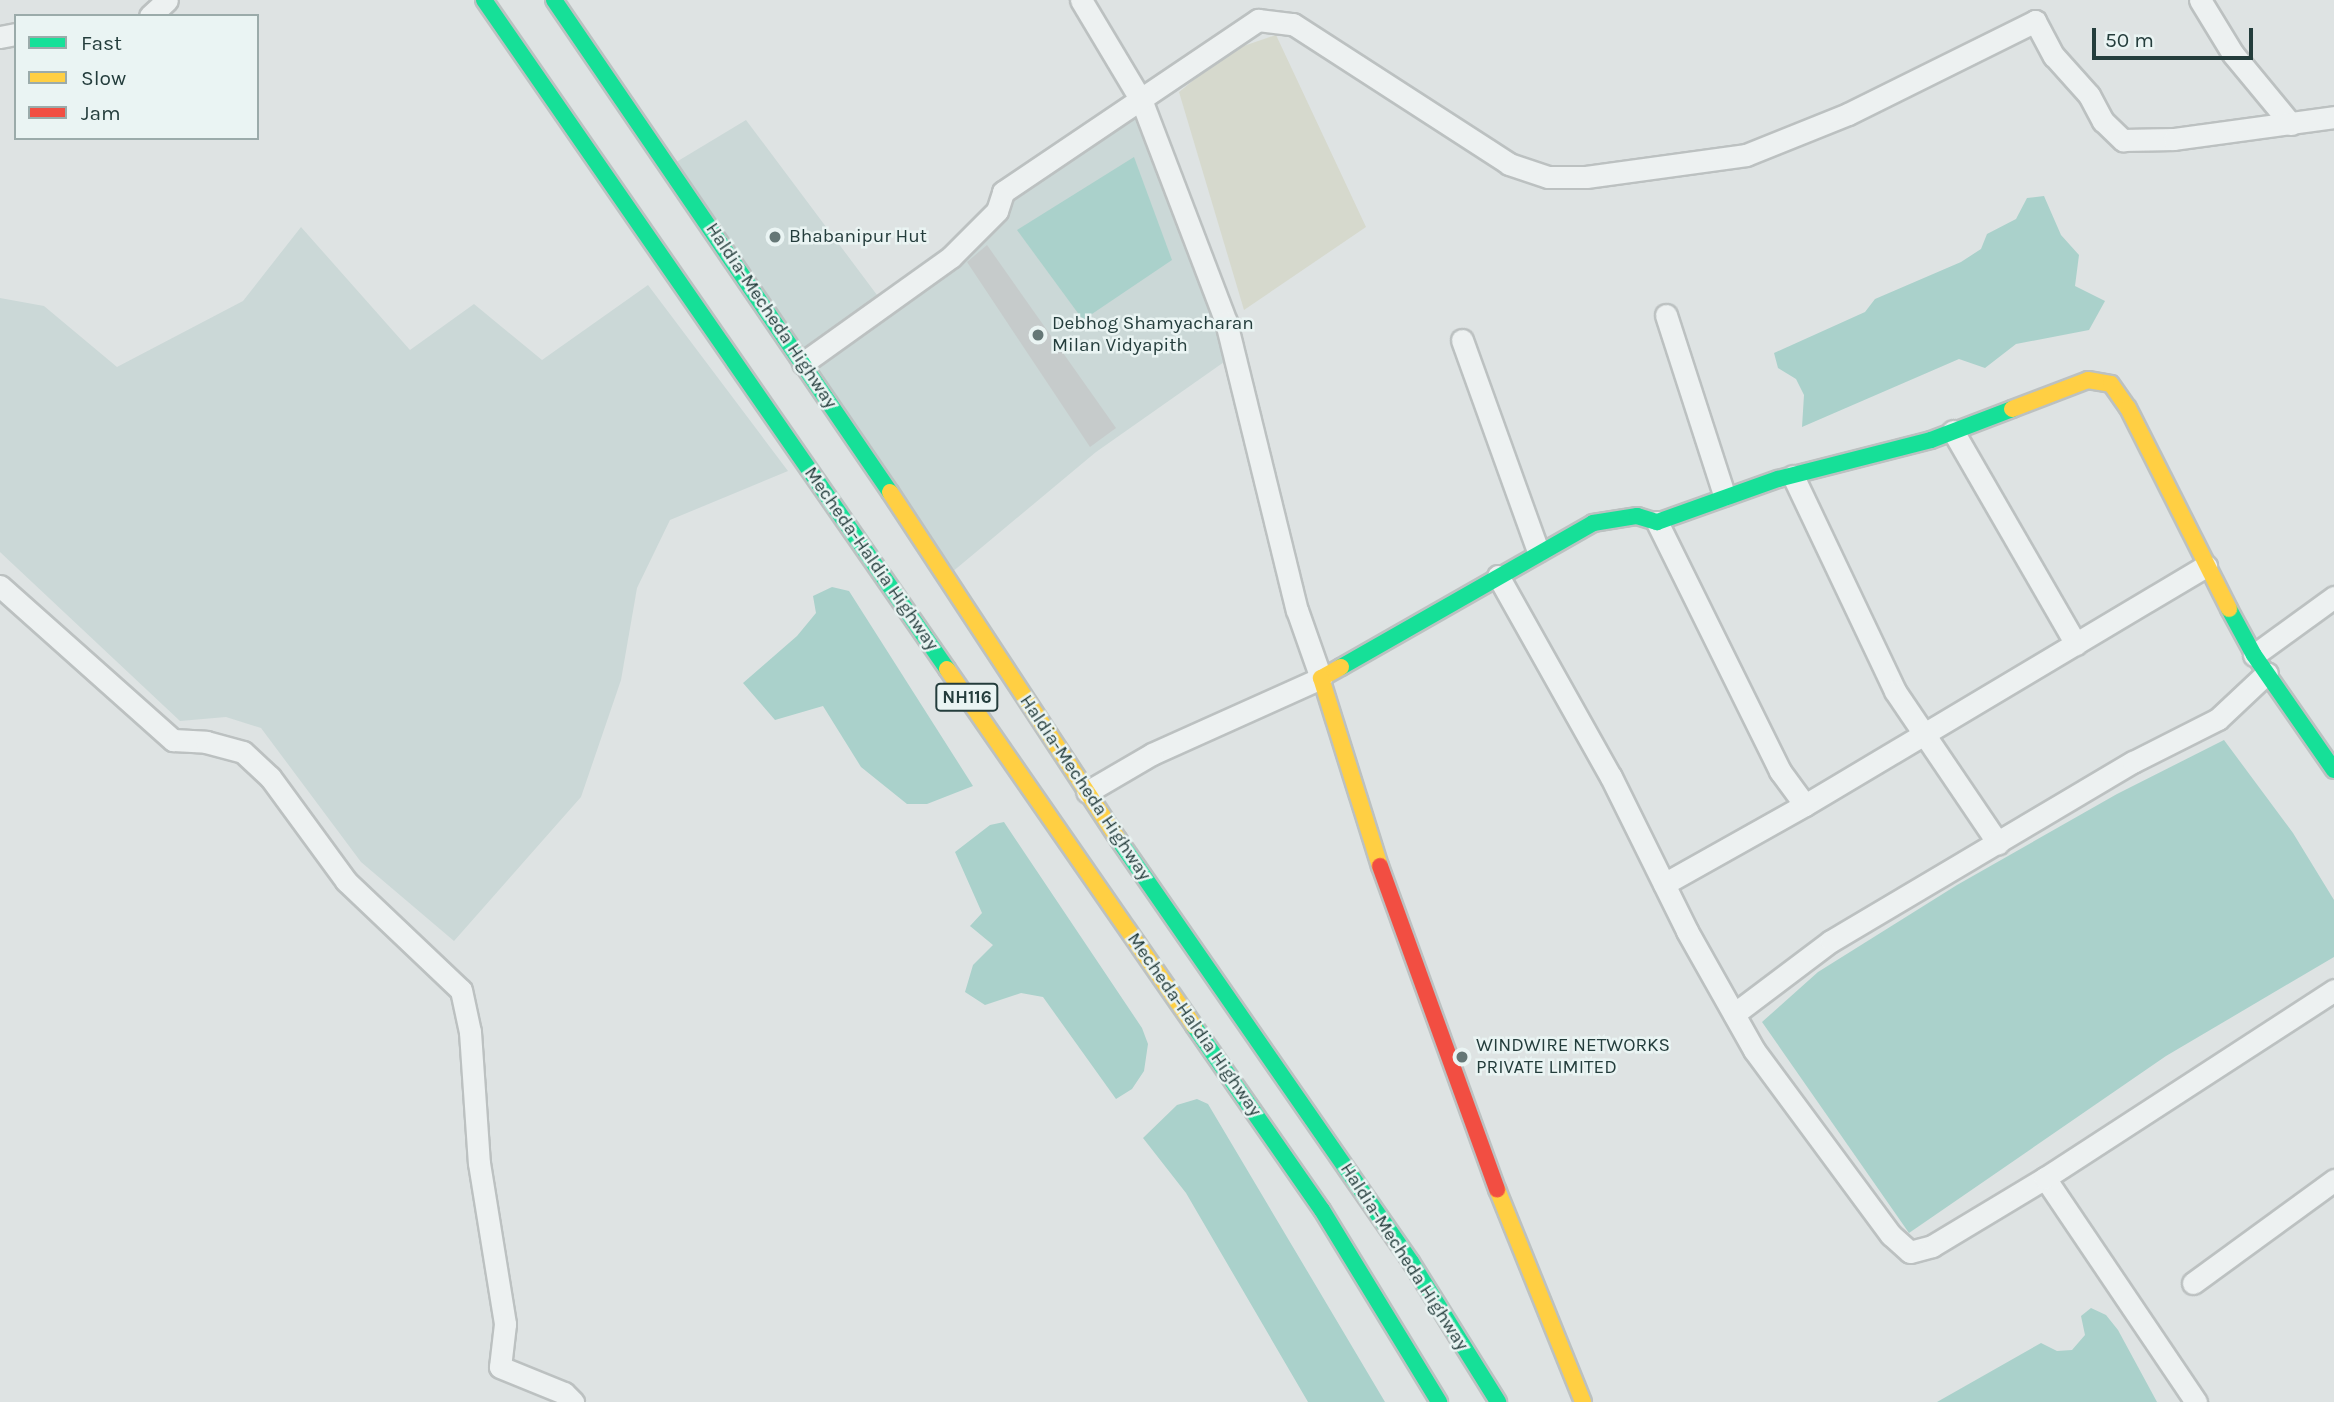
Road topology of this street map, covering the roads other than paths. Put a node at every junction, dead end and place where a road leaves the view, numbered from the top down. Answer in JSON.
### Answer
{"nodes":[{"id":1,"x":167,"y":0,"type":"edge"},
{"id":2,"x":484,"y":0,"type":"edge"},
{"id":3,"x":554,"y":0,"type":"edge"},
{"id":4,"x":1081,"y":0,"type":"edge"},
{"id":5,"x":2200,"y":0,"type":"edge"},
{"id":6,"x":152,"y":14,"type":"edge"},
{"id":7,"x":1142,"y":102,"type":"junction"},
{"id":8,"x":2334,"y":117,"type":"edge"},
{"id":9,"x":2291,"y":124,"type":"junction"},
{"id":10,"x":1666,"y":315,"type":"dead end"},
{"id":11,"x":1462,"y":340,"type":"dead end"},
{"id":12,"x":803,"y":363,"type":"junction"},
{"id":13,"x":1953,"y":431,"type":"junction"},
{"id":14,"x":1793,"y":476,"type":"junction"},
{"id":15,"x":1724,"y":495,"type":"junction"},
{"id":16,"x":1657,"y":522,"type":"junction"},
{"id":17,"x":1538,"y":551,"type":"junction"},
{"id":18,"x":2206,"y":566,"type":"junction"},
{"id":19,"x":1498,"y":576,"type":"junction"},
{"id":20,"x":0,"y":586,"type":"edge"},
{"id":21,"x":2334,"y":597,"type":"edge"},
{"id":22,"x":2076,"y":644,"type":"junction"},
{"id":23,"x":2254,"y":655,"type":"junction"},
{"id":24,"x":2267,"y":673,"type":"junction"},
{"id":25,"x":1321,"y":678,"type":"junction"},
{"id":26,"x":1919,"y":733,"type":"junction"},
{"id":27,"x":2331,"y":760,"type":"edge"},
{"id":28,"x":1087,"y":792,"type":"junction"},
{"id":29,"x":1805,"y":805,"type":"junction"},
{"id":30,"x":1998,"y":843,"type":"junction"},
{"id":31,"x":1664,"y":884,"type":"junction"},
{"id":32,"x":2334,"y":990,"type":"edge"},
{"id":33,"x":1734,"y":1014,"type":"junction"},
{"id":34,"x":2045,"y":1178,"type":"junction"},
{"id":35,"x":2334,"y":1180,"type":"edge"},
{"id":36,"x":2193,"y":1283,"type":"dead end"},
{"id":37,"x":573,"y":1402,"type":"edge"},
{"id":38,"x":1439,"y":1402,"type":"edge"},
{"id":39,"x":1497,"y":1402,"type":"edge"},
{"id":40,"x":1583,"y":1402,"type":"edge"},
{"id":41,"x":2196,"y":1402,"type":"edge"}],
"edges":[{"from":1,"to":6,"type":"street"},
{"from":2,"to":38,"type":"main road","name":"Mecheda-Haldia Highway","number":"NH116"},
{"from":3,"to":12,"type":"main road","name":"Haldia-Mecheda Highway","number":"NH116"},
{"from":4,"to":7,"type":"street"},
{"from":5,"to":9,"type":"street"},
{"from":7,"to":9,"type":"street"},
{"from":7,"to":12,"type":"street"},
{"from":7,"to":25,"type":"street"},
{"from":8,"to":9,"type":"street"},
{"from":10,"to":15,"type":"street"},
{"from":11,"to":17,"type":"street"},
{"from":12,"to":28,"type":"main road","name":"Haldia-Mecheda Highway","number":"NH116"},
{"from":13,"to":14,"type":"main road"},
{"from":13,"to":18,"type":"main road"},
{"from":13,"to":22,"type":"street"},
{"from":14,"to":15,"type":"main road"},
{"from":14,"to":26,"type":"street"},
{"from":15,"to":16,"type":"main road"},
{"from":16,"to":17,"type":"main road"},
{"from":16,"to":29,"type":"street"},
{"from":17,"to":19,"type":"main road"},
{"from":18,"to":22,"type":"street"},
{"from":18,"to":23,"type":"main road"},
{"from":19,"to":25,"type":"main road"},
{"from":19,"to":31,"type":"street"},
{"from":20,"to":37,"type":"street"},
{"from":21,"to":23,"type":"street"},
{"from":22,"to":26,"type":"street"},
{"from":23,"to":24,"type":"main road"},
{"from":24,"to":27,"type":"main road"},
{"from":24,"to":30,"type":"street"},
{"from":25,"to":28,"type":"street"},
{"from":25,"to":40,"type":"main road"},
{"from":26,"to":29,"type":"street"},
{"from":26,"to":30,"type":"street"},
{"from":28,"to":39,"type":"main road","name":"Haldia-Mecheda Highway","number":"NH116"},
{"from":29,"to":31,"type":"street"},
{"from":30,"to":33,"type":"street"},
{"from":31,"to":33,"type":"street"},
{"from":32,"to":34,"type":"street"},
{"from":33,"to":34,"type":"street"},
{"from":34,"to":41,"type":"street"},
{"from":35,"to":36,"type":"street"}]}
